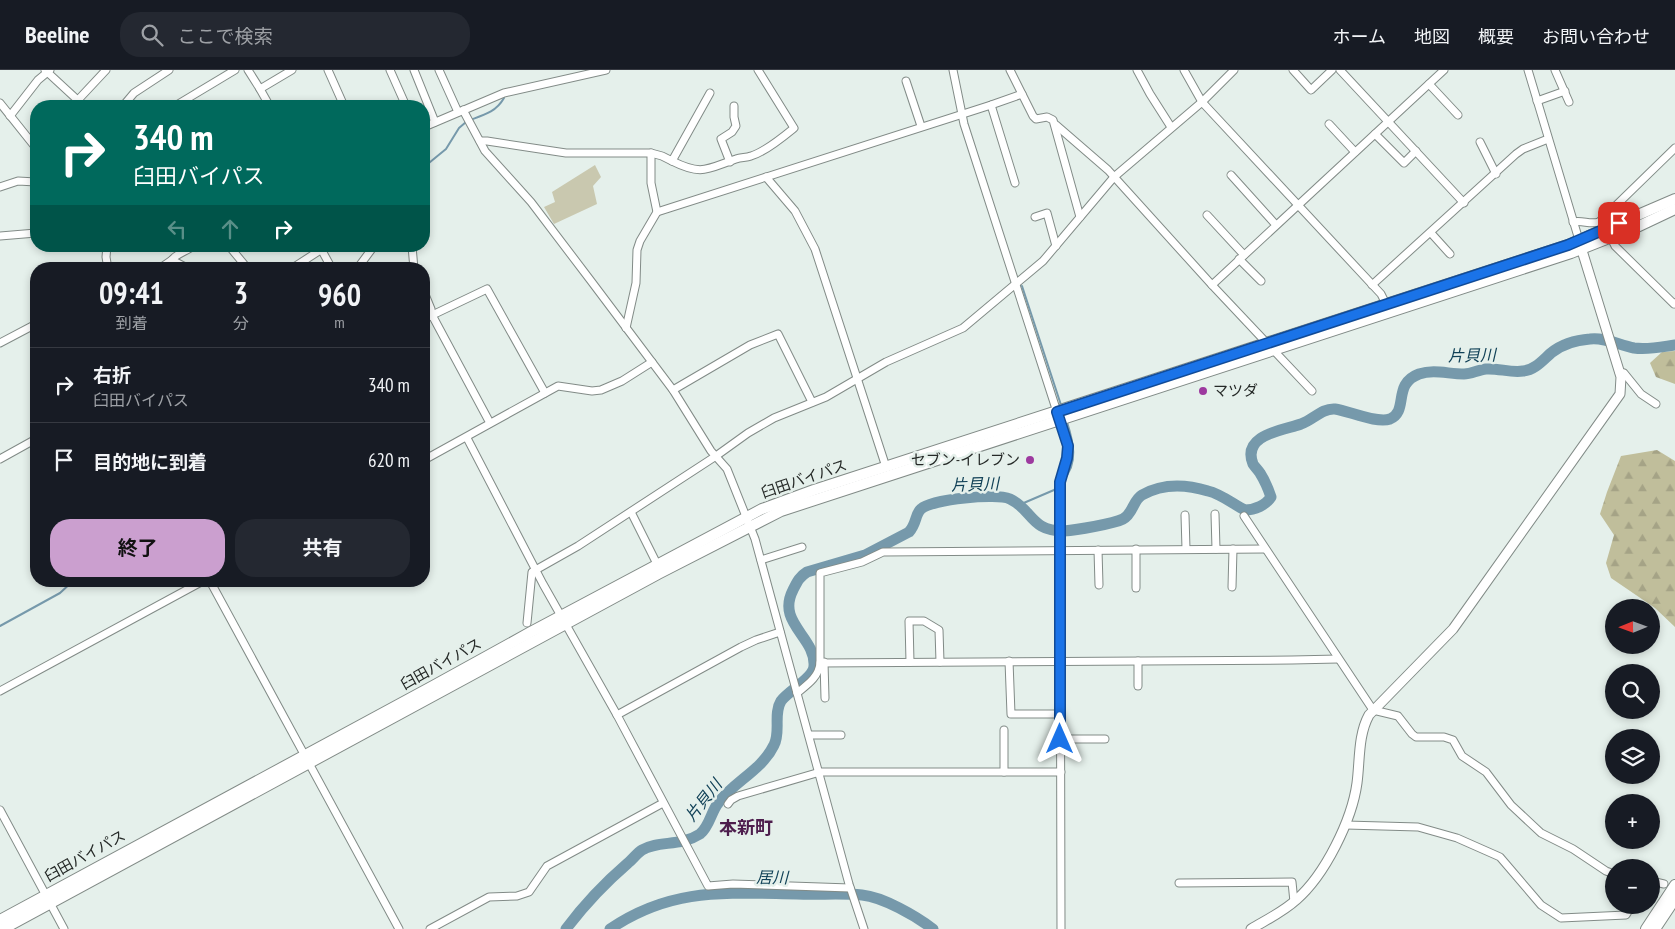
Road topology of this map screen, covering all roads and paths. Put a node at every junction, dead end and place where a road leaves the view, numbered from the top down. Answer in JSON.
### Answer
{"nodes":[{"id":1,"x":106,"y":70,"type":"edge"},
{"id":2,"x":169,"y":70,"type":"edge"},
{"id":3,"x":235,"y":70,"type":"edge"},
{"id":4,"x":248,"y":70,"type":"edge"},
{"id":5,"x":292,"y":70,"type":"edge"},
{"id":6,"x":328,"y":70,"type":"edge"},
{"id":7,"x":390,"y":70,"type":"edge"},
{"id":8,"x":414,"y":70,"type":"edge"},
{"id":9,"x":439,"y":70,"type":"edge"},
{"id":10,"x":606,"y":70,"type":"edge"},
{"id":11,"x":758,"y":70,"type":"edge"},
{"id":12,"x":953,"y":70,"type":"edge"},
{"id":13,"x":1010,"y":70,"type":"edge"},
{"id":14,"x":1137,"y":70,"type":"edge"},
{"id":15,"x":1184,"y":70,"type":"edge"},
{"id":16,"x":1234,"y":70,"type":"edge"},
{"id":17,"x":1293,"y":70,"type":"edge"},
{"id":18,"x":1332,"y":70,"type":"edge"},
{"id":19,"x":1340,"y":70,"type":"edge"},
{"id":20,"x":1444,"y":70,"type":"edge"},
{"id":21,"x":1528,"y":70,"type":"edge"},
{"id":22,"x":1555,"y":70,"type":"edge"},
{"id":23,"x":47,"y":71,"type":"edge"},
{"id":24,"x":906,"y":81,"type":"dead end"},
{"id":25,"x":1429,"y":84,"type":"junction"},
{"id":26,"x":260,"y":89,"type":"junction"},
{"id":27,"x":1565,"y":90,"type":"junction"},
{"id":28,"x":710,"y":92,"type":"dead end"},
{"id":29,"x":1022,"y":94,"type":"junction"},
{"id":30,"x":76,"y":100,"type":"edge"},
{"id":31,"x":78,"y":100,"type":"edge"},
{"id":32,"x":129,"y":100,"type":"edge"},
{"id":33,"x":185,"y":100,"type":"edge"},
{"id":34,"x":266,"y":100,"type":"edge"},
{"id":35,"x":341,"y":100,"type":"edge"},
{"id":36,"x":403,"y":100,"type":"edge"},
{"id":37,"x":426,"y":100,"type":"edge"},
{"id":38,"x":1537,"y":101,"type":"junction"},
{"id":39,"x":1202,"y":102,"type":"junction"},
{"id":40,"x":1570,"y":102,"type":"dead end"},
{"id":41,"x":0,"y":104,"type":"edge"},
{"id":42,"x":991,"y":105,"type":"junction"},
{"id":43,"x":734,"y":106,"type":"dead end"},
{"id":44,"x":430,"y":110,"type":"edge"},
{"id":45,"x":461,"y":111,"type":"junction"},
{"id":46,"x":962,"y":113,"type":"junction"},
{"id":47,"x":1458,"y":115,"type":"dead end"},
{"id":48,"x":10,"y":116,"type":"junction"},
{"id":49,"x":435,"y":122,"type":"junction"},
{"id":50,"x":1388,"y":122,"type":"junction"},
{"id":51,"x":430,"y":124,"type":"edge"},
{"id":52,"x":1055,"y":124,"type":"junction"},
{"id":53,"x":1330,"y":124,"type":"dead end"},
{"id":54,"x":921,"y":126,"type":"junction"},
{"id":55,"x":1171,"y":127,"type":"junction"},
{"id":56,"x":1375,"y":134,"type":"junction"},
{"id":57,"x":1548,"y":139,"type":"junction"},
{"id":58,"x":30,"y":141,"type":"edge"},
{"id":59,"x":480,"y":142,"type":"junction"},
{"id":60,"x":1480,"y":142,"type":"dead end"},
{"id":61,"x":1675,"y":148,"type":"edge"},
{"id":62,"x":1355,"y":152,"type":"junction"},
{"id":63,"x":1416,"y":152,"type":"junction"},
{"id":64,"x":651,"y":153,"type":"junction"},
{"id":65,"x":672,"y":161,"type":"junction"},
{"id":66,"x":730,"y":162,"type":"junction"},
{"id":67,"x":1496,"y":174,"type":"junction"},
{"id":68,"x":1231,"y":175,"type":"dead end"},
{"id":69,"x":766,"y":177,"type":"junction"},
{"id":70,"x":1114,"y":177,"type":"junction"},
{"id":71,"x":30,"y":182,"type":"edge"},
{"id":72,"x":1015,"y":183,"type":"dead end"},
{"id":73,"x":0,"y":186,"type":"edge"},
{"id":74,"x":1675,"y":200,"type":"edge"},
{"id":75,"x":1464,"y":203,"type":"junction"},
{"id":76,"x":1298,"y":205,"type":"junction"},
{"id":77,"x":1675,"y":209,"type":"edge"},
{"id":78,"x":657,"y":212,"type":"junction"},
{"id":79,"x":1207,"y":215,"type":"dead end"},
{"id":80,"x":1035,"y":217,"type":"dead end"},
{"id":81,"x":1080,"y":217,"type":"junction"},
{"id":82,"x":1573,"y":222,"type":"junction"},
{"id":83,"x":1276,"y":225,"type":"junction"},
{"id":84,"x":1431,"y":233,"type":"junction"},
{"id":85,"x":30,"y":234,"type":"edge"},
{"id":86,"x":0,"y":236,"type":"edge"},
{"id":87,"x":1611,"y":238,"type":"junction"},
{"id":88,"x":1580,"y":245,"type":"junction"},
{"id":89,"x":1056,"y":246,"type":"junction"},
{"id":90,"x":184,"y":252,"type":"edge"},
{"id":91,"x":234,"y":252,"type":"edge"},
{"id":92,"x":315,"y":252,"type":"edge"},
{"id":93,"x":1450,"y":254,"type":"dead end"},
{"id":94,"x":1242,"y":257,"type":"junction"},
{"id":95,"x":172,"y":260,"type":"junction"},
{"id":96,"x":169,"y":262,"type":"edge"},
{"id":97,"x":176,"y":262,"type":"edge"},
{"id":98,"x":242,"y":262,"type":"edge"},
{"id":99,"x":301,"y":262,"type":"edge"},
{"id":100,"x":1261,"y":281,"type":"dead end"},
{"id":101,"x":1016,"y":284,"type":"junction"},
{"id":102,"x":1212,"y":285,"type":"junction"},
{"id":103,"x":1372,"y":285,"type":"junction"},
{"id":104,"x":1675,"y":303,"type":"edge"},
{"id":105,"x":1386,"y":304,"type":"junction"},
{"id":106,"x":430,"y":309,"type":"edge"},
{"id":107,"x":432,"y":315,"type":"junction"},
{"id":108,"x":30,"y":327,"type":"edge"},
{"id":109,"x":626,"y":328,"type":"junction"},
{"id":110,"x":1266,"y":342,"type":"junction"},
{"id":111,"x":0,"y":343,"type":"edge"},
{"id":112,"x":1273,"y":350,"type":"junction"},
{"id":113,"x":652,"y":362,"type":"junction"},
{"id":114,"x":1619,"y":372,"type":"junction"},
{"id":115,"x":859,"y":379,"type":"junction"},
{"id":116,"x":673,"y":390,"type":"junction"},
{"id":117,"x":1312,"y":391,"type":"dead end"},
{"id":118,"x":544,"y":394,"type":"junction"},
{"id":119,"x":812,"y":402,"type":"junction"},
{"id":120,"x":1656,"y":404,"type":"dead end"},
{"id":121,"x":1058,"y":416,"type":"junction"},
{"id":122,"x":490,"y":423,"type":"junction"},
{"id":123,"x":467,"y":438,"type":"junction"},
{"id":124,"x":30,"y":442,"type":"edge"},
{"id":125,"x":716,"y":456,"type":"junction"},
{"id":126,"x":430,"y":457,"type":"edge"},
{"id":127,"x":0,"y":459,"type":"edge"},
{"id":128,"x":886,"y":467,"type":"junction"},
{"id":129,"x":631,"y":512,"type":"junction"},
{"id":130,"x":1215,"y":514,"type":"dead end"},
{"id":131,"x":1185,"y":515,"type":"dead end"},
{"id":132,"x":1244,"y":516,"type":"dead end"},
{"id":133,"x":748,"y":521,"type":"junction"},
{"id":134,"x":802,"y":547,"type":"dead end"},
{"id":135,"x":1136,"y":549,"type":"junction"},
{"id":136,"x":1186,"y":549,"type":"junction"},
{"id":137,"x":1216,"y":549,"type":"junction"},
{"id":138,"x":1233,"y":549,"type":"junction"},
{"id":139,"x":1265,"y":549,"type":"junction"},
{"id":140,"x":1060,"y":550,"type":"junction"},
{"id":141,"x":1098,"y":550,"type":"junction"},
{"id":142,"x":760,"y":560,"type":"junction"},
{"id":143,"x":657,"y":564,"type":"junction"},
{"id":144,"x":536,"y":569,"type":"junction"},
{"id":145,"x":1099,"y":585,"type":"dead end"},
{"id":146,"x":192,"y":587,"type":"edge"},
{"id":147,"x":213,"y":587,"type":"edge"},
{"id":148,"x":1232,"y":587,"type":"dead end"},
{"id":149,"x":1136,"y":588,"type":"dead end"},
{"id":150,"x":563,"y":620,"type":"junction"},
{"id":151,"x":526,"y":623,"type":"dead end"},
{"id":152,"x":780,"y":632,"type":"junction"},
{"id":153,"x":1338,"y":659,"type":"junction"},
{"id":154,"x":1009,"y":661,"type":"junction"},
{"id":155,"x":1060,"y":661,"type":"junction"},
{"id":156,"x":1138,"y":661,"type":"junction"},
{"id":157,"x":822,"y":662,"type":"junction"},
{"id":158,"x":910,"y":662,"type":"junction"},
{"id":159,"x":940,"y":662,"type":"junction"},
{"id":160,"x":1138,"y":686,"type":"dead end"},
{"id":161,"x":0,"y":691,"type":"edge"},
{"id":162,"x":796,"y":692,"type":"junction"},
{"id":163,"x":825,"y":698,"type":"dead end"},
{"id":164,"x":1373,"y":710,"type":"junction"},
{"id":165,"x":1060,"y":714,"type":"junction"},
{"id":166,"x":617,"y":715,"type":"junction"},
{"id":167,"x":1004,"y":730,"type":"dead end"},
{"id":168,"x":809,"y":735,"type":"junction"},
{"id":169,"x":841,"y":735,"type":"dead end"},
{"id":170,"x":1060,"y":739,"type":"junction"},
{"id":171,"x":1105,"y":739,"type":"dead end"},
{"id":172,"x":307,"y":759,"type":"junction"},
{"id":173,"x":820,"y":772,"type":"junction"},
{"id":174,"x":1004,"y":772,"type":"junction"},
{"id":175,"x":1060,"y":772,"type":"junction"},
{"id":176,"x":663,"y":803,"type":"junction"},
{"id":177,"x":728,"y":804,"type":"dead end"},
{"id":178,"x":0,"y":810,"type":"edge"},
{"id":179,"x":1346,"y":825,"type":"junction"},
{"id":180,"x":1605,"y":870,"type":"edge"},
{"id":181,"x":1179,"y":883,"type":"dead end"},
{"id":182,"x":1660,"y":883,"type":"edge"},
{"id":183,"x":1664,"y":884,"type":"dead end"},
{"id":184,"x":1675,"y":885,"type":"edge"},
{"id":185,"x":852,"y":892,"type":"junction"},
{"id":186,"x":48,"y":899,"type":"junction"},
{"id":187,"x":1675,"y":899,"type":"edge"},
{"id":188,"x":1294,"y":902,"type":"junction"},
{"id":189,"x":1627,"y":914,"type":"edge"},
{"id":190,"x":0,"y":920,"type":"edge"},
{"id":191,"x":3,"y":929,"type":"edge"},
{"id":192,"x":64,"y":929,"type":"edge"},
{"id":193,"x":399,"y":929,"type":"edge"},
{"id":194,"x":430,"y":929,"type":"edge"},
{"id":195,"x":864,"y":929,"type":"edge"},
{"id":196,"x":1061,"y":929,"type":"edge"},
{"id":197,"x":1251,"y":929,"type":"edge"},
{"id":198,"x":1646,"y":929,"type":"edge"},
{"id":199,"x":1656,"y":929,"type":"edge"}],
"edges":[{"from":1,"to":31,"type":"street"},
{"from":2,"to":32,"type":"street"},
{"from":3,"to":33,"type":"street"},
{"from":4,"to":26,"type":"street"},
{"from":5,"to":26,"type":"street"},
{"from":6,"to":35,"type":"street"},
{"from":7,"to":36,"type":"street"},
{"from":8,"to":37,"type":"street"},
{"from":9,"to":45,"type":"street"},
{"from":10,"to":45,"type":"street"},
{"from":11,"to":66,"type":"street"},
{"from":12,"to":46,"type":"street"},
{"from":13,"to":29,"type":"street"},
{"from":14,"to":55,"type":"street"},
{"from":15,"to":39,"type":"street"},
{"from":16,"to":39,"type":"street"},
{"from":17,"to":18,"type":"street"},
{"from":19,"to":50,"type":"street"},
{"from":20,"to":25,"type":"street"},
{"from":21,"to":38,"type":"street"},
{"from":22,"to":27,"type":"street"},
{"from":23,"to":30,"type":"street"},
{"from":23,"to":48,"type":"street"},
{"from":24,"to":54,"type":"street"},
{"from":25,"to":47,"type":"street"},
{"from":25,"to":50,"type":"street"},
{"from":26,"to":34,"type":"street"},
{"from":27,"to":38,"type":"street"},
{"from":27,"to":40,"type":"street"},
{"from":28,"to":65,"type":"street"},
{"from":29,"to":42,"type":"street"},
{"from":29,"to":52,"type":"street"},
{"from":38,"to":57,"type":"street"},
{"from":39,"to":55,"type":"street"},
{"from":39,"to":76,"type":"street"},
{"from":41,"to":48,"type":"street"},
{"from":42,"to":46,"type":"street"},
{"from":42,"to":72,"type":"street"},
{"from":43,"to":66,"type":"street"},
{"from":44,"to":49,"type":"street"},
{"from":45,"to":49,"type":"street"},
{"from":45,"to":59,"type":"street"},
{"from":46,"to":54,"type":"street"},
{"from":46,"to":101,"type":"street"},
{"from":48,"to":58,"type":"street"},
{"from":49,"to":51,"type":"street"},
{"from":50,"to":56,"type":"street"},
{"from":50,"to":63,"type":"street"},
{"from":52,"to":70,"type":"street"},
{"from":52,"to":81,"type":"street"},
{"from":53,"to":62,"type":"street"},
{"from":54,"to":69,"type":"street"},
{"from":55,"to":70,"type":"street"},
{"from":56,"to":62,"type":"street"},
{"from":56,"to":63,"type":"street"},
{"from":57,"to":67,"type":"street"},
{"from":57,"to":82,"type":"street"},
{"from":59,"to":64,"type":"street"},
{"from":59,"to":109,"type":"street"},
{"from":60,"to":67,"type":"street"},
{"from":61,"to":82,"type":"street"},
{"from":62,"to":76,"type":"street"},
{"from":63,"to":75,"type":"street"},
{"from":64,"to":65,"type":"street"},
{"from":64,"to":78,"type":"street"},
{"from":65,"to":66,"type":"street"},
{"from":67,"to":75,"type":"street"},
{"from":68,"to":83,"type":"street"},
{"from":69,"to":78,"type":"street"},
{"from":69,"to":115,"type":"street"},
{"from":70,"to":81,"type":"street"},
{"from":70,"to":102,"type":"street"},
{"from":71,"to":73,"type":"street"},
{"from":74,"to":88,"type":"highway","name":"臼田バイパス"},
{"from":75,"to":84,"type":"street"},
{"from":76,"to":83,"type":"street"},
{"from":76,"to":103,"type":"street"},
{"from":77,"to":87,"type":"highway","name":"臼田バイパス"},
{"from":78,"to":109,"type":"street"},
{"from":79,"to":94,"type":"street"},
{"from":80,"to":89,"type":"street"},
{"from":81,"to":89,"type":"street"},
{"from":82,"to":88,"type":"street"},
{"from":83,"to":94,"type":"street"},
{"from":84,"to":93,"type":"street"},
{"from":84,"to":103,"type":"street"},
{"from":85,"to":86,"type":"street"},
{"from":87,"to":88,"type":"highway","name":"臼田バイパス"},
{"from":87,"to":104,"type":"street"},
{"from":88,"to":105,"type":"highway","name":"臼田バイパス"},
{"from":88,"to":112,"type":"highway","name":"臼田バイパス"},
{"from":88,"to":114,"type":"main road"},
{"from":89,"to":101,"type":"street"},
{"from":90,"to":95,"type":"street"},
{"from":91,"to":98,"type":"street"},
{"from":92,"to":99,"type":"street"},
{"from":94,"to":100,"type":"street"},
{"from":94,"to":102,"type":"street"},
{"from":95,"to":96,"type":"street"},
{"from":95,"to":97,"type":"street"},
{"from":101,"to":115,"type":"street"},
{"from":101,"to":121,"type":"street"},
{"from":102,"to":110,"type":"street"},
{"from":103,"to":105,"type":"street"},
{"from":105,"to":110,"type":"highway","name":"臼田バイパス"},
{"from":106,"to":107,"type":"street"},
{"from":107,"to":118,"type":"street"},
{"from":107,"to":122,"type":"street"},
{"from":108,"to":111,"type":"street"},
{"from":109,"to":113,"type":"street"},
{"from":110,"to":112,"type":"street"},
{"from":110,"to":121,"type":"highway","name":"臼田バイパス"},
{"from":112,"to":117,"type":"street"},
{"from":112,"to":121,"type":"highway","name":"臼田バイパス"},
{"from":113,"to":116,"type":"street"},
{"from":113,"to":118,"type":"street"},
{"from":114,"to":120,"type":"street"},
{"from":114,"to":164,"type":"main road"},
{"from":115,"to":119,"type":"street"},
{"from":115,"to":128,"type":"street"},
{"from":116,"to":119,"type":"street"},
{"from":116,"to":125,"type":"street"},
{"from":118,"to":122,"type":"street"},
{"from":119,"to":125,"type":"street"},
{"from":121,"to":128,"type":"highway","name":"臼田バイパス"},
{"from":121,"to":133,"type":"highway","name":"臼田バイパス"},
{"from":121,"to":140,"type":"street"},
{"from":122,"to":123,"type":"street"},
{"from":123,"to":126,"type":"street"},
{"from":123,"to":144,"type":"street"},
{"from":124,"to":127,"type":"street"},
{"from":125,"to":129,"type":"street"},
{"from":125,"to":133,"type":"street"},
{"from":128,"to":133,"type":"highway","name":"臼田バイパス"},
{"from":129,"to":143,"type":"street"},
{"from":129,"to":144,"type":"street"},
{"from":130,"to":137,"type":"street"},
{"from":131,"to":136,"type":"street"},
{"from":132,"to":139,"type":"street"},
{"from":133,"to":142,"type":"street"},
{"from":133,"to":143,"type":"highway","name":"臼田バイパス"},
{"from":133,"to":150,"type":"highway","name":"臼田バイパス"},
{"from":134,"to":142,"type":"street"},
{"from":135,"to":136,"type":"street"},
{"from":135,"to":141,"type":"street"},
{"from":135,"to":149,"type":"street"},
{"from":136,"to":137,"type":"street"},
{"from":137,"to":138,"type":"street"},
{"from":138,"to":139,"type":"street"},
{"from":138,"to":148,"type":"street"},
{"from":139,"to":153,"type":"street"},
{"from":140,"to":141,"type":"street"},
{"from":140,"to":155,"type":"street"},
{"from":140,"to":157,"type":"street"},
{"from":141,"to":145,"type":"street"},
{"from":142,"to":152,"type":"street"},
{"from":143,"to":150,"type":"highway","name":"臼田バイパス"},
{"from":144,"to":150,"type":"street"},
{"from":144,"to":151,"type":"street"},
{"from":146,"to":161,"type":"street"},
{"from":147,"to":172,"type":"street"},
{"from":150,"to":166,"type":"street"},
{"from":150,"to":172,"type":"highway","name":"臼田バイパス"},
{"from":152,"to":162,"type":"street"},
{"from":152,"to":166,"type":"street"},
{"from":153,"to":156,"type":"street"},
{"from":153,"to":164,"type":"street"},
{"from":154,"to":155,"type":"street"},
{"from":154,"to":159,"type":"street"},
{"from":154,"to":165,"type":"street"},
{"from":155,"to":156,"type":"street"},
{"from":155,"to":165,"type":"street"},
{"from":156,"to":160,"type":"street"},
{"from":157,"to":158,"type":"street"},
{"from":157,"to":162,"type":"street"},
{"from":157,"to":163,"type":"street"},
{"from":158,"to":159,"type":"street"},
{"from":158,"to":159,"type":"street"},
{"from":162,"to":168,"type":"street"},
{"from":164,"to":179,"type":"main road"},
{"from":164,"to":180,"type":"street"},
{"from":165,"to":170,"type":"street"},
{"from":166,"to":176,"type":"street"},
{"from":167,"to":174,"type":"street"},
{"from":168,"to":169,"type":"street"},
{"from":168,"to":173,"type":"street"},
{"from":170,"to":171,"type":"street"},
{"from":170,"to":175,"type":"street"},
{"from":172,"to":186,"type":"highway","name":"臼田バイパス"},
{"from":172,"to":193,"type":"street"},
{"from":173,"to":174,"type":"street"},
{"from":173,"to":177,"type":"street"},
{"from":173,"to":185,"type":"street"},
{"from":174,"to":175,"type":"street"},
{"from":175,"to":196,"type":"street"},
{"from":176,"to":185,"type":"street"},
{"from":176,"to":194,"type":"street"},
{"from":178,"to":186,"type":"street"},
{"from":179,"to":188,"type":"main road"},
{"from":179,"to":189,"type":"street"},
{"from":181,"to":188,"type":"street"},
{"from":182,"to":183,"type":"street"},
{"from":184,"to":198,"type":"highway"},
{"from":185,"to":195,"type":"street"},
{"from":186,"to":190,"type":"highway","name":"臼田バイパス"},
{"from":186,"to":191,"type":"highway","name":"臼田バイパス"},
{"from":186,"to":192,"type":"street"},
{"from":187,"to":199,"type":"highway"},
{"from":188,"to":197,"type":"main road"}]}
